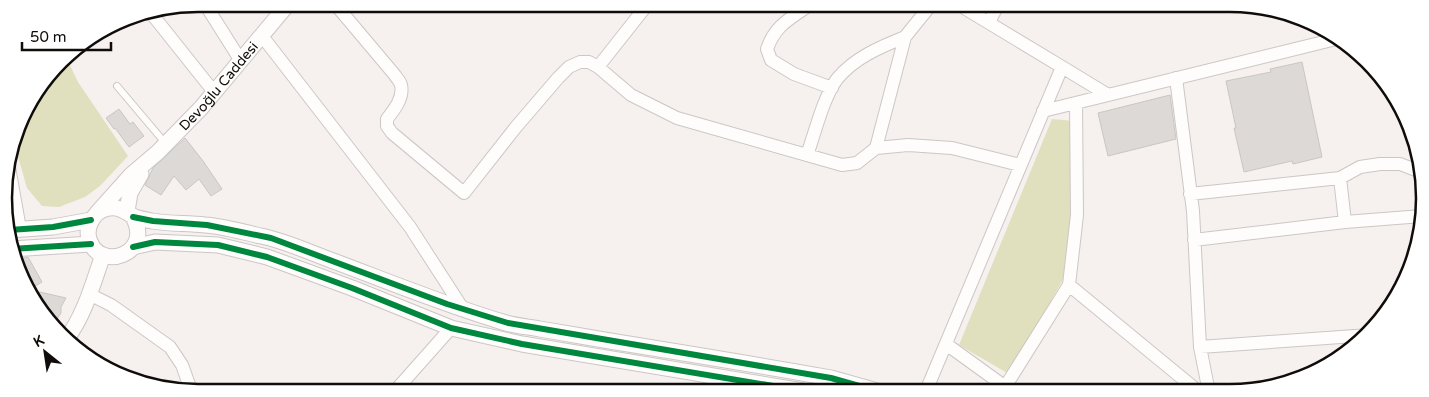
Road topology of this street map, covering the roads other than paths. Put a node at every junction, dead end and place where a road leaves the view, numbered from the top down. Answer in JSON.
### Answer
{"nodes":[{"id":1,"x":210,"y":12,"type":"edge"},
{"id":2,"x":282,"y":12,"type":"edge"},
{"id":3,"x":342,"y":12,"type":"edge"},
{"id":4,"x":641,"y":12,"type":"edge"},
{"id":5,"x":799,"y":12,"type":"edge"},
{"id":6,"x":925,"y":12,"type":"edge"},
{"id":7,"x":972,"y":12,"type":"edge"},
{"id":8,"x":994,"y":12,"type":"edge"},
{"id":9,"x":156,"y":18,"type":"edge"},
{"id":10,"x":989,"y":22,"type":"junction"},
{"id":11,"x":262,"y":36,"type":"junction"},
{"id":12,"x":905,"y":37,"type":"junction"},
{"id":13,"x":1329,"y":41,"type":"edge"},
{"id":14,"x":241,"y":61,"type":"junction"},
{"id":15,"x":598,"y":67,"type":"junction"},
{"id":16,"x":1062,"y":67,"type":"junction"},
{"id":17,"x":1176,"y":78,"type":"junction"},
{"id":18,"x":117,"y":86,"type":"dead end"},
{"id":19,"x":832,"y":88,"type":"junction"},
{"id":20,"x":214,"y":92,"type":"junction"},
{"id":21,"x":1108,"y":95,"type":"junction"},
{"id":22,"x":1076,"y":103,"type":"junction"},
{"id":23,"x":1043,"y":111,"type":"junction"},
{"id":24,"x":166,"y":144,"type":"junction"},
{"id":25,"x":876,"y":148,"type":"junction"},
{"id":26,"x":807,"y":155,"type":"junction"},
{"id":27,"x":146,"y":164,"type":"junction"},
{"id":28,"x":1020,"y":165,"type":"junction"},
{"id":29,"x":1414,"y":169,"type":"edge"},
{"id":30,"x":1340,"y":178,"type":"junction"},
{"id":31,"x":1190,"y":194,"type":"junction"},
{"id":32,"x":130,"y":214,"type":"junction"},
{"id":33,"x":94,"y":217,"type":"junction"},
{"id":34,"x":1416,"y":217,"type":"edge"},
{"id":35,"x":1345,"y":222,"type":"junction"},
{"id":36,"x":15,"y":230,"type":"edge"},
{"id":37,"x":1194,"y":240,"type":"junction"},
{"id":38,"x":91,"y":244,"type":"junction"},
{"id":39,"x":133,"y":247,"type":"junction"},
{"id":40,"x":19,"y":248,"type":"edge"},
{"id":41,"x":103,"y":255,"type":"junction"},
{"id":42,"x":1069,"y":285,"type":"junction"},
{"id":43,"x":90,"y":294,"type":"junction"},
{"id":44,"x":462,"y":309,"type":"junction"},
{"id":45,"x":451,"y":328,"type":"junction"},
{"id":46,"x":71,"y":333,"type":"edge"},
{"id":47,"x":1356,"y":335,"type":"edge"},
{"id":48,"x":946,"y":344,"type":"junction"},
{"id":49,"x":1200,"y":347,"type":"junction"},
{"id":50,"x":189,"y":384,"type":"edge"},
{"id":51,"x":401,"y":384,"type":"edge"},
{"id":52,"x":761,"y":384,"type":"edge"},
{"id":53,"x":852,"y":384,"type":"edge"},
{"id":54,"x":929,"y":384,"type":"edge"},
{"id":55,"x":1001,"y":384,"type":"edge"},
{"id":56,"x":1011,"y":384,"type":"edge"},
{"id":57,"x":1189,"y":384,"type":"edge"},
{"id":58,"x":1207,"y":384,"type":"edge"}],
"edges":[{"from":1,"to":14,"type":"street"},
{"from":2,"to":11,"type":"street","name":"Devoğlu Caddesi"},
{"from":3,"to":15,"type":"street"},
{"from":4,"to":15,"type":"street"},
{"from":5,"to":19,"type":"street"},
{"from":6,"to":12,"type":"street"},
{"from":7,"to":10,"type":"street"},
{"from":8,"to":10,"type":"street"},
{"from":9,"to":20,"type":"street"},
{"from":10,"to":16,"type":"street"},
{"from":11,"to":14,"type":"street","name":"Devoğlu Caddesi"},
{"from":11,"to":44,"type":"street"},
{"from":12,"to":19,"type":"street"},
{"from":12,"to":25,"type":"street"},
{"from":13,"to":17,"type":"street"},
{"from":14,"to":20,"type":"street","name":"Devoğlu Caddesi"},
{"from":15,"to":26,"type":"street"},
{"from":16,"to":21,"type":"street"},
{"from":16,"to":23,"type":"street"},
{"from":17,"to":21,"type":"street"},
{"from":17,"to":31,"type":"street"},
{"from":18,"to":24,"type":"lane"},
{"from":19,"to":26,"type":"street"},
{"from":20,"to":24,"type":"street","name":"Devoğlu Caddesi"},
{"from":21,"to":22,"type":"street"},
{"from":22,"to":23,"type":"street"},
{"from":22,"to":42,"type":"street"},
{"from":23,"to":28,"type":"street"},
{"from":24,"to":27,"type":"street","name":"Devoğlu Caddesi"},
{"from":25,"to":26,"type":"street"},
{"from":25,"to":28,"type":"street"},
{"from":27,"to":32,"type":"street"},
{"from":27,"to":33,"type":"street"},
{"from":28,"to":48,"type":"street"},
{"from":29,"to":30,"type":"street"},
{"from":30,"to":31,"type":"street"},
{"from":30,"to":35,"type":"street"},
{"from":31,"to":37,"type":"street"},
{"from":32,"to":33,"type":"street"},
{"from":32,"to":39,"type":"street"},
{"from":32,"to":44,"type":"street"},
{"from":33,"to":36,"type":"street"},
{"from":33,"to":38,"type":"street"},
{"from":34,"to":35,"type":"street"},
{"from":35,"to":37,"type":"street"},
{"from":37,"to":49,"type":"street"},
{"from":38,"to":40,"type":"street"},
{"from":38,"to":41,"type":"street"},
{"from":39,"to":41,"type":"street"},
{"from":39,"to":45,"type":"street"},
{"from":41,"to":43,"type":"street"},
{"from":42,"to":56,"type":"street"},
{"from":42,"to":57,"type":"street"},
{"from":43,"to":46,"type":"street"},
{"from":43,"to":50,"type":"street"},
{"from":44,"to":53,"type":"street"},
{"from":45,"to":51,"type":"street"},
{"from":45,"to":52,"type":"street"},
{"from":47,"to":49,"type":"street"},
{"from":48,"to":54,"type":"street"},
{"from":48,"to":55,"type":"street"},
{"from":49,"to":58,"type":"street"}]}
